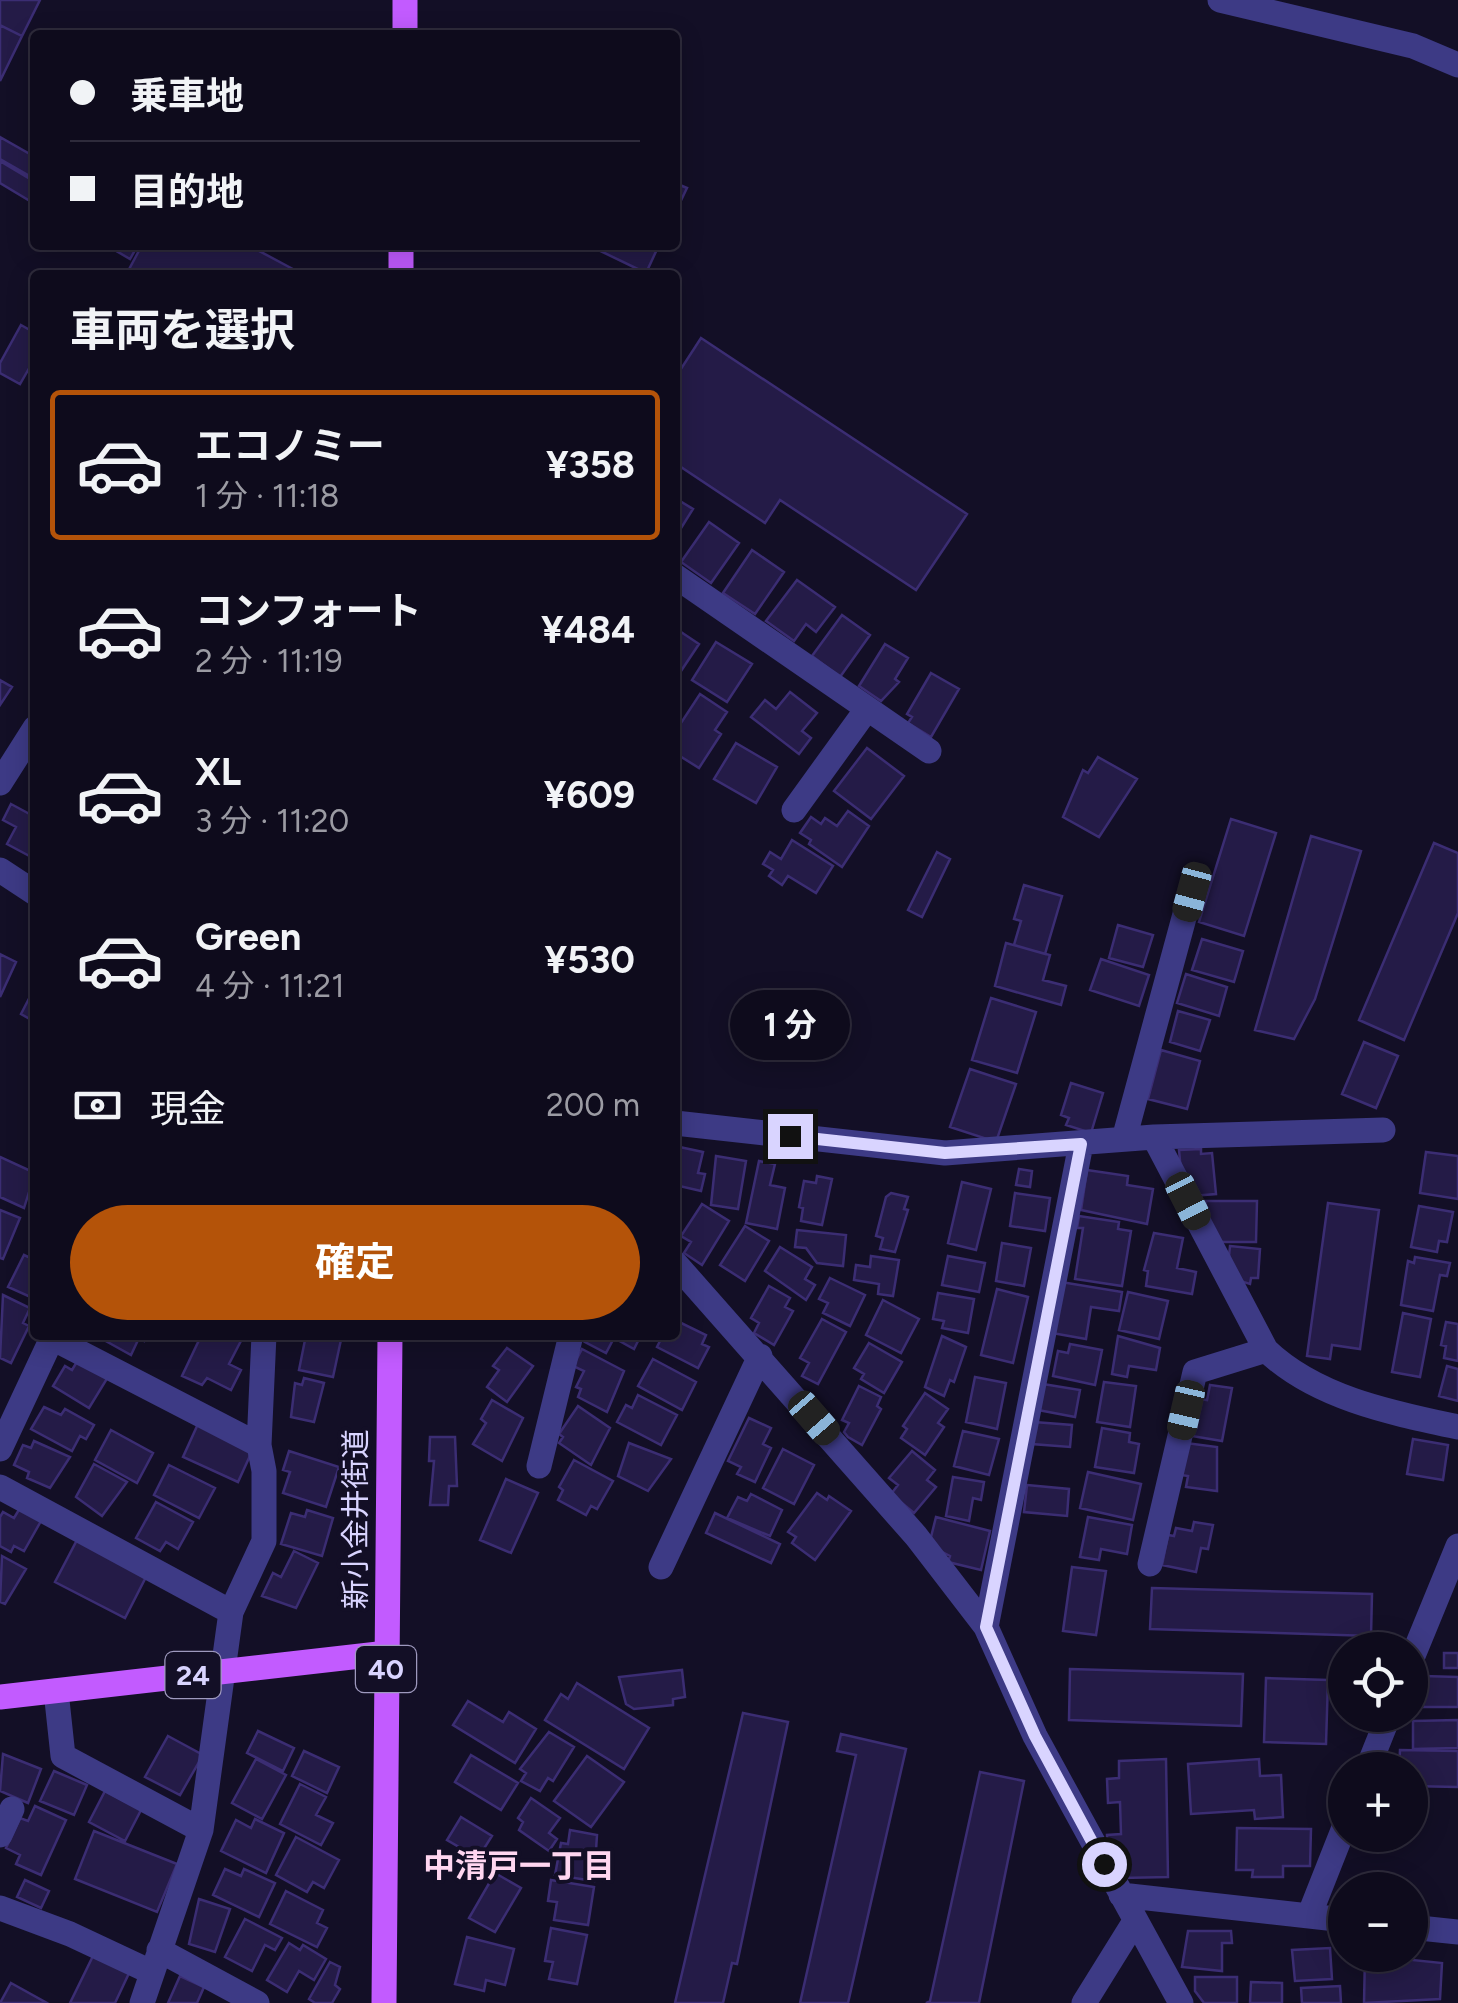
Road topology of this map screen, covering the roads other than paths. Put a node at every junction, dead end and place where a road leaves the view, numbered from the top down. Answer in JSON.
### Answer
{"nodes":[{"id":1,"x":405,"y":0,"type":"edge"},
{"id":2,"x":1220,"y":0,"type":"edge"},
{"id":3,"x":404,"y":30,"type":"edge"},
{"id":4,"x":1458,"y":64,"type":"edge"},
{"id":5,"x":680,"y":579,"type":"edge"},
{"id":6,"x":867,"y":709,"type":"junction"},
{"id":7,"x":30,"y":736,"type":"edge"},
{"id":8,"x":928,"y":752,"type":"dead end"},
{"id":9,"x":0,"y":783,"type":"edge"},
{"id":10,"x":794,"y":810,"type":"dead end"},
{"id":11,"x":0,"y":870,"type":"edge"},
{"id":12,"x":30,"y":890,"type":"edge"},
{"id":13,"x":1192,"y":892,"type":"dead end"},
{"id":14,"x":680,"y":1125,"type":"edge"},
{"id":15,"x":1382,"y":1130,"type":"dead end"},
{"id":16,"x":1154,"y":1137,"type":"junction"},
{"id":17,"x":1124,"y":1139,"type":"junction"},
{"id":18,"x":1081,"y":1144,"type":"junction"},
{"id":19,"x":680,"y":1268,"type":"edge"},
{"id":20,"x":50,"y":1340,"type":"edge"},
{"id":21,"x":60,"y":1340,"type":"edge"},
{"id":22,"x":264,"y":1340,"type":"edge"},
{"id":23,"x":390,"y":1340,"type":"edge"},
{"id":24,"x":570,"y":1340,"type":"edge"},
{"id":25,"x":1266,"y":1350,"type":"junction"},
{"id":26,"x":760,"y":1356,"type":"junction"},
{"id":27,"x":1458,"y":1427,"type":"edge"},
{"id":28,"x":260,"y":1444,"type":"junction"},
{"id":29,"x":0,"y":1449,"type":"edge"},
{"id":30,"x":539,"y":1466,"type":"dead end"},
{"id":31,"x":0,"y":1488,"type":"edge"},
{"id":32,"x":1458,"y":1546,"type":"edge"},
{"id":33,"x":1150,"y":1564,"type":"dead end"},
{"id":34,"x":661,"y":1567,"type":"dead end"},
{"id":35,"x":231,"y":1612,"type":"junction"},
{"id":36,"x":986,"y":1627,"type":"junction"},
{"id":37,"x":1423,"y":1632,"type":"edge"},
{"id":38,"x":387,"y":1652,"type":"junction"},
{"id":39,"x":223,"y":1672,"type":"junction"},
{"id":40,"x":56,"y":1691,"type":"junction"},
{"id":41,"x":0,"y":1697,"type":"edge"},
{"id":42,"x":12,"y":1809,"type":"dead end"},
{"id":43,"x":201,"y":1830,"type":"junction"},
{"id":44,"x":0,"y":1835,"type":"edge"},
{"id":45,"x":1334,"y":1852,"type":"edge"},
{"id":46,"x":1121,"y":1896,"type":"junction"},
{"id":47,"x":0,"y":1908,"type":"edge"},
{"id":48,"x":1309,"y":1916,"type":"junction"},
{"id":49,"x":1328,"y":1918,"type":"edge"},
{"id":50,"x":1135,"y":1921,"type":"junction"},
{"id":51,"x":1428,"y":1929,"type":"edge"},
{"id":52,"x":1458,"y":1932,"type":"edge"},
{"id":53,"x":155,"y":1961,"type":"junction"},
{"id":54,"x":142,"y":2003,"type":"edge"},
{"id":55,"x":257,"y":2003,"type":"edge"},
{"id":56,"x":384,"y":2003,"type":"edge"},
{"id":57,"x":1084,"y":2003,"type":"edge"},
{"id":58,"x":1180,"y":2003,"type":"edge"}],
"edges":[{"from":1,"to":3,"type":"main road"},
{"from":2,"to":4,"type":"street"},
{"from":5,"to":6,"type":"street"},
{"from":6,"to":8,"type":"street"},
{"from":6,"to":10,"type":"street"},
{"from":7,"to":9,"type":"street"},
{"from":11,"to":12,"type":"street"},
{"from":13,"to":17,"type":"street"},
{"from":14,"to":18,"type":"street"},
{"from":15,"to":16,"type":"street"},
{"from":16,"to":17,"type":"street"},
{"from":16,"to":25,"type":"street"},
{"from":17,"to":18,"type":"street"},
{"from":18,"to":36,"type":"street"},
{"from":19,"to":26,"type":"street"},
{"from":20,"to":29,"type":"street"},
{"from":21,"to":28,"type":"street"},
{"from":22,"to":28,"type":"street"},
{"from":23,"to":38,"type":"main road","name":"新小金井街道","number":"40"},
{"from":24,"to":30,"type":"street"},
{"from":25,"to":27,"type":"street"},
{"from":25,"to":33,"type":"street"},
{"from":26,"to":34,"type":"street"},
{"from":26,"to":36,"type":"street"},
{"from":28,"to":35,"type":"street"},
{"from":31,"to":35,"type":"street"},
{"from":32,"to":37,"type":"street"},
{"from":35,"to":39,"type":"street"},
{"from":36,"to":46,"type":"street"},
{"from":38,"to":39,"type":"main road","number":"24"},
{"from":38,"to":56,"type":"main road","name":"新小金井街道","number":"40"},
{"from":39,"to":40,"type":"main road","number":"24"},
{"from":39,"to":43,"type":"street"},
{"from":40,"to":41,"type":"main road","number":"24"},
{"from":40,"to":43,"type":"street"},
{"from":42,"to":44,"type":"street"},
{"from":43,"to":53,"type":"street"},
{"from":45,"to":48,"type":"street"},
{"from":46,"to":48,"type":"street"},
{"from":46,"to":50,"type":"street"},
{"from":47,"to":53,"type":"street"},
{"from":48,"to":49,"type":"street"},
{"from":50,"to":57,"type":"street"},
{"from":50,"to":58,"type":"street"},
{"from":51,"to":52,"type":"street"},
{"from":53,"to":54,"type":"street"},
{"from":53,"to":55,"type":"street"}]}
